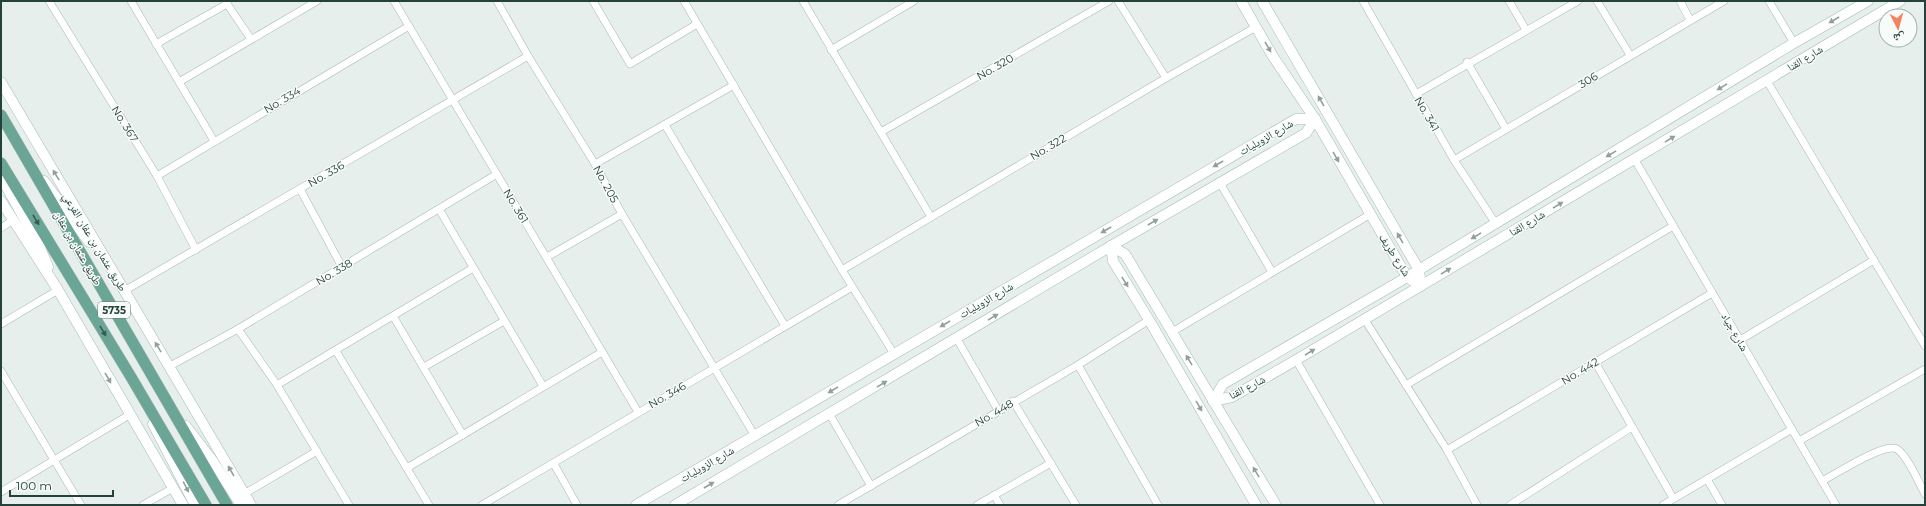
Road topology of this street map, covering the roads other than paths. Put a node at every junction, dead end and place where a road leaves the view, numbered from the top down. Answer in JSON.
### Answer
{"nodes":[{"id":1,"x":49,"y":1,"type":"edge"},
{"id":2,"x":131,"y":1,"type":"edge"},
{"id":3,"x":317,"y":1,"type":"edge"},
{"id":4,"x":394,"y":1,"type":"edge"},
{"id":5,"x":497,"y":1,"type":"edge"},
{"id":6,"x":593,"y":1,"type":"edge"},
{"id":7,"x":684,"y":1,"type":"edge"},
{"id":8,"x":803,"y":1,"type":"edge"},
{"id":9,"x":914,"y":1,"type":"edge"},
{"id":10,"x":1109,"y":1,"type":"edge"},
{"id":11,"x":1118,"y":1,"type":"edge"},
{"id":12,"x":1241,"y":1,"type":"edge"},
{"id":13,"x":1262,"y":1,"type":"edge"},
{"id":14,"x":1363,"y":1,"type":"edge"},
{"id":15,"x":1509,"y":1,"type":"edge"},
{"id":16,"x":1578,"y":1,"type":"edge"},
{"id":17,"x":1597,"y":1,"type":"edge"},
{"id":18,"x":1680,"y":1,"type":"edge"},
{"id":19,"x":1724,"y":1,"type":"edge"},
{"id":20,"x":1768,"y":1,"type":"edge"},
{"id":21,"x":1868,"y":1,"type":"edge"},
{"id":22,"x":1900,"y":1,"type":"edge"},
{"id":23,"x":226,"y":2,"type":"edge"},
{"id":24,"x":1690,"y":20,"type":"junction"},
{"id":25,"x":697,"y":24,"type":"junction"},
{"id":26,"x":409,"y":26,"type":"junction"},
{"id":27,"x":1256,"y":27,"type":"junction"},
{"id":28,"x":1526,"y":30,"type":"junction"},
{"id":29,"x":251,"y":39,"type":"junction"},
{"id":30,"x":1794,"y":43,"type":"junction"},
{"id":31,"x":156,"y":44,"type":"junction"},
{"id":32,"x":830,"y":50,"type":"junction"},
{"id":33,"x":1630,"y":55,"type":"junction"},
{"id":34,"x":528,"y":56,"type":"junction"},
{"id":35,"x":1467,"y":63,"type":"junction"},
{"id":36,"x":1166,"y":78,"type":"junction"},
{"id":37,"x":1767,"y":80,"type":"junction"},
{"id":38,"x":1,"y":82,"type":"edge"},
{"id":39,"x":179,"y":82,"type":"junction"},
{"id":40,"x":734,"y":85,"type":"junction"},
{"id":41,"x":1416,"y":94,"type":"junction"},
{"id":42,"x":453,"y":100,"type":"junction"},
{"id":43,"x":1,"y":115,"type":"edge"},
{"id":44,"x":1315,"y":119,"type":"junction"},
{"id":45,"x":665,"y":125,"type":"junction"},
{"id":46,"x":1506,"y":129,"type":"junction"},
{"id":47,"x":881,"y":132,"type":"junction"},
{"id":48,"x":214,"y":141,"type":"junction"},
{"id":49,"x":21,"y":150,"type":"junction"},
{"id":50,"x":1454,"y":160,"type":"junction"},
{"id":51,"x":1635,"y":160,"type":"junction"},
{"id":52,"x":1,"y":163,"type":"edge"},
{"id":53,"x":595,"y":164,"type":"junction"},
{"id":54,"x":497,"y":174,"type":"junction"},
{"id":55,"x":157,"y":176,"type":"junction"},
{"id":56,"x":1,"y":177,"type":"edge"},
{"id":57,"x":1220,"y":183,"type":"junction"},
{"id":58,"x":300,"y":189,"type":"junction"},
{"id":59,"x":1,"y":201,"type":"edge"},
{"id":60,"x":439,"y":209,"type":"junction"},
{"id":61,"x":622,"y":214,"type":"junction"},
{"id":62,"x":1369,"y":214,"type":"junction"},
{"id":63,"x":931,"y":217,"type":"junction"},
{"id":64,"x":13,"y":220,"type":"junction"},
{"id":65,"x":1496,"y":224,"type":"junction"},
{"id":66,"x":1673,"y":226,"type":"junction"},
{"id":67,"x":1,"y":228,"type":"edge"},
{"id":68,"x":1111,"y":246,"type":"junction"},
{"id":69,"x":196,"y":250,"type":"junction"},
{"id":70,"x":547,"y":257,"type":"junction"},
{"id":71,"x":1874,"y":260,"type":"junction"},
{"id":72,"x":342,"y":267,"type":"junction"},
{"id":73,"x":473,"y":268,"type":"junction"},
{"id":74,"x":842,"y":270,"type":"junction"},
{"id":75,"x":1419,"y":270,"type":"junction"},
{"id":76,"x":1272,"y":272,"type":"junction"},
{"id":77,"x":1407,"y":277,"type":"junction"},
{"id":78,"x":1421,"y":286,"type":"junction"},
{"id":79,"x":852,"y":287,"type":"junction"},
{"id":80,"x":58,"y":290,"type":"junction"},
{"id":81,"x":124,"y":290,"type":"junction"},
{"id":82,"x":1712,"y":292,"type":"junction"},
{"id":83,"x":394,"y":316,"type":"junction"},
{"id":84,"x":1149,"y":320,"type":"junction"},
{"id":85,"x":1365,"y":320,"type":"junction"},
{"id":86,"x":504,"y":321,"type":"junction"},
{"id":87,"x":1,"y":324,"type":"edge"},
{"id":88,"x":785,"y":326,"type":"junction"},
{"id":89,"x":238,"y":329,"type":"junction"},
{"id":90,"x":1172,"y":332,"type":"junction"},
{"id":91,"x":957,"y":339,"type":"junction"},
{"id":92,"x":1740,"y":340,"type":"junction"},
{"id":93,"x":1925,"y":346,"type":"edge"},
{"id":94,"x":336,"y":351,"type":"junction"},
{"id":95,"x":602,"y":352,"type":"junction"},
{"id":96,"x":894,"y":354,"type":"junction"},
{"id":97,"x":1296,"y":360,"type":"junction"},
{"id":98,"x":1595,"y":362,"type":"junction"},
{"id":99,"x":1078,"y":365,"type":"junction"},
{"id":100,"x":170,"y":366,"type":"junction"},
{"id":101,"x":424,"y":367,"type":"junction"},
{"id":102,"x":714,"y":368,"type":"junction"},
{"id":103,"x":1925,"y":369,"type":"edge"},
{"id":104,"x":1,"y":371,"type":"edge"},
{"id":105,"x":131,"y":377,"type":"junction"},
{"id":106,"x":277,"y":385,"type":"junction"},
{"id":107,"x":1406,"y":385,"type":"junction"},
{"id":108,"x":543,"y":386,"type":"junction"},
{"id":109,"x":1213,"y":400,"type":"junction"},
{"id":110,"x":1013,"y":401,"type":"junction"},
{"id":111,"x":170,"y":407,"type":"junction"},
{"id":112,"x":998,"y":410,"type":"junction"},
{"id":113,"x":638,"y":412,"type":"junction"},
{"id":114,"x":129,"y":415,"type":"junction"},
{"id":115,"x":830,"y":415,"type":"junction"},
{"id":116,"x":1632,"y":427,"type":"junction"},
{"id":117,"x":1792,"y":429,"type":"junction"},
{"id":118,"x":463,"y":435,"type":"junction"},
{"id":119,"x":755,"y":436,"type":"junction"},
{"id":120,"x":1799,"y":441,"type":"junction"},
{"id":121,"x":1447,"y":450,"type":"junction"},
{"id":122,"x":317,"y":451,"type":"junction"},
{"id":123,"x":55,"y":460,"type":"junction"},
{"id":124,"x":1050,"y":463,"type":"junction"},
{"id":125,"x":554,"y":464,"type":"junction"},
{"id":126,"x":407,"y":468,"type":"junction"},
{"id":127,"x":1707,"y":479,"type":"junction"},
{"id":128,"x":1822,"y":481,"type":"junction"},
{"id":129,"x":871,"y":486,"type":"junction"},
{"id":130,"x":172,"y":488,"type":"junction"},
{"id":131,"x":1,"y":492,"type":"edge"},
{"id":132,"x":244,"y":494,"type":"junction"},
{"id":133,"x":1925,"y":494,"type":"edge"},
{"id":134,"x":994,"y":495,"type":"junction"},
{"id":135,"x":1673,"y":498,"type":"junction"},
{"id":136,"x":80,"y":505,"type":"edge"},
{"id":137,"x":143,"y":505,"type":"edge"},
{"id":138,"x":183,"y":505,"type":"edge"},
{"id":139,"x":195,"y":505,"type":"edge"},
{"id":140,"x":206,"y":505,"type":"edge"},
{"id":141,"x":227,"y":505,"type":"edge"},
{"id":142,"x":240,"y":505,"type":"edge"},
{"id":143,"x":251,"y":505,"type":"edge"},
{"id":144,"x":349,"y":505,"type":"edge"},
{"id":145,"x":429,"y":505,"type":"edge"},
{"id":146,"x":482,"y":505,"type":"edge"},
{"id":147,"x":577,"y":505,"type":"edge"},
{"id":148,"x":636,"y":505,"type":"edge"},
{"id":149,"x":678,"y":505,"type":"edge"},
{"id":150,"x":838,"y":505,"type":"edge"},
{"id":151,"x":977,"y":505,"type":"edge"},
{"id":152,"x":1000,"y":505,"type":"edge"},
{"id":153,"x":1076,"y":505,"type":"edge"},
{"id":154,"x":1158,"y":505,"type":"edge"},
{"id":155,"x":1256,"y":505,"type":"edge"},
{"id":156,"x":1276,"y":505,"type":"edge"},
{"id":157,"x":1380,"y":505,"type":"edge"},
{"id":158,"x":1477,"y":505,"type":"edge"},
{"id":159,"x":1510,"y":505,"type":"edge"},
{"id":160,"x":1663,"y":505,"type":"edge"},
{"id":161,"x":1722,"y":505,"type":"edge"},
{"id":162,"x":1836,"y":505,"type":"edge"}],
"edges":[{"from":1,"to":55,"type":"street","name":"No. 367"},
{"from":2,"to":31,"type":"street"},
{"from":3,"to":29,"type":"street"},
{"from":4,"to":26,"type":"street","name":"No. 361"},
{"from":5,"to":34,"type":"street","name":"No. 205"},
{"from":6,"to":25,"type":"street"},
{"from":7,"to":25,"type":"street"},
{"from":8,"to":32,"type":"street"},
{"from":9,"to":32,"type":"street"},
{"from":10,"to":47,"type":"street","name":"No. 320"},
{"from":11,"to":36,"type":"street"},
{"from":12,"to":27,"type":"street","name":"شارع طريف"},
{"from":75,"to":13,"type":"street","name":"شارع طريف","one_way":true},
{"from":14,"to":41,"type":"street","name":"No. 341"},
{"from":15,"to":28,"type":"street"},
{"from":16,"to":28,"type":"street"},
{"from":17,"to":33,"type":"street"},
{"from":18,"to":24,"type":"street"},
{"from":19,"to":24,"type":"street","name":"306"},
{"from":20,"to":30,"type":"street"},
{"from":21,"to":30,"type":"street","name":"شارع القنا","one_way":true},
{"from":22,"to":37,"type":"street","name":"شارع القنا"},
{"from":23,"to":29,"type":"street"},
{"from":23,"to":31,"type":"street"},
{"from":24,"to":33,"type":"street","name":"306"},
{"from":25,"to":40,"type":"street"},
{"from":26,"to":42,"type":"street","name":"No. 361"},
{"from":26,"to":48,"type":"street","name":"No. 334"},
{"from":27,"to":36,"type":"street","name":"No. 322"},
{"from":27,"to":44,"type":"street","name":"شارع طريف","one_way":true},
{"from":28,"to":35,"type":"street"},
{"from":29,"to":39,"type":"street"},
{"from":30,"to":65,"type":"street","name":"شارع القنا","one_way":true},
{"from":31,"to":39,"type":"street"},
{"from":32,"to":47,"type":"street"},
{"from":33,"to":46,"type":"street","name":"306"},
{"from":34,"to":42,"type":"street","name":"No. 336"},
{"from":34,"to":53,"type":"street","name":"No. 205"},
{"from":35,"to":41,"type":"street"},
{"from":35,"to":46,"type":"street"},
{"from":36,"to":63,"type":"street","name":"No. 322"},
{"from":51,"to":37,"type":"street","name":"شارع القنا","one_way":true},
{"from":37,"to":71,"type":"street"},
{"from":81,"to":38,"type":"street","name":"طريق عثمان بن عفان الفرعي","one_way":true},
{"from":39,"to":48,"type":"street"},
{"from":40,"to":45,"type":"street"},
{"from":40,"to":74,"type":"street"},
{"from":41,"to":50,"type":"street","name":"No. 341"},
{"from":42,"to":54,"type":"street","name":"No. 361"},
{"from":42,"to":58,"type":"street","name":"No. 336"},
{"from":43,"to":49,"type":"main road","name":"طريق عثمان بن عفان","number":"5735"},
{"from":44,"to":57,"type":"street","name":"شارع الزويليات"},
{"from":44,"to":62,"type":"street","name":"شارع طريف","one_way":true},
{"from":44,"to":96,"type":"street","name":"شارع الزويليات","one_way":true},
{"from":45,"to":53,"type":"street"},
{"from":45,"to":88,"type":"street"},
{"from":46,"to":50,"type":"street","name":"306"},
{"from":47,"to":63,"type":"street"},
{"from":48,"to":55,"type":"street","name":"No. 334"},
{"from":49,"to":81,"type":"street"},
{"from":49,"to":111,"type":"main road","name":"طريق عثمان بن عفان","number":"5735"},
{"from":50,"to":65,"type":"street","name":"No. 341"},
{"from":51,"to":66,"type":"street","name":"شارع جياد"},
{"from":78,"to":51,"type":"street","name":"شارع القنا","one_way":true},
{"from":52,"to":105,"type":"main road","name":"طريق عثمان بن عفان","number":"5735","one_way":true},
{"from":53,"to":61,"type":"street","name":"No. 205"},
{"from":54,"to":60,"type":"street","name":"No. 338"},
{"from":54,"to":70,"type":"street","name":"No. 361"},
{"from":55,"to":69,"type":"street","name":"No. 367"},
{"from":56,"to":80,"type":"street"},
{"from":68,"to":57,"type":"street","name":"شارع الزويليات","one_way":true},
{"from":57,"to":76,"type":"street"},
{"from":58,"to":69,"type":"street","name":"No. 336"},
{"from":58,"to":72,"type":"street"},
{"from":59,"to":64,"type":"street"},
{"from":60,"to":72,"type":"street","name":"No. 338"},
{"from":60,"to":73,"type":"street"},
{"from":61,"to":70,"type":"street"},
{"from":61,"to":102,"type":"street","name":"No. 205"},
{"from":62,"to":76,"type":"street"},
{"from":62,"to":77,"type":"street","name":"شارع طريف"},
{"from":63,"to":74,"type":"street","name":"No. 322"},
{"from":64,"to":67,"type":"street"},
{"from":64,"to":80,"type":"street"},
{"from":65,"to":75,"type":"street","name":"شارع القنا","one_way":true},
{"from":66,"to":82,"type":"street","name":"شارع جياد"},
{"from":66,"to":107,"type":"street"},
{"from":68,"to":84,"type":"street","one_way":true},
{"from":68,"to":90,"type":"street"},
{"from":91,"to":68,"type":"street","name":"شارع الزويليات","one_way":true},
{"from":69,"to":81,"type":"street","name":"No. 336"},
{"from":70,"to":95,"type":"street","name":"No. 361"},
{"from":71,"to":92,"type":"street"},
{"from":71,"to":93,"type":"street"},
{"from":72,"to":89,"type":"street","name":"No. 338"},
{"from":73,"to":83,"type":"street"},
{"from":73,"to":86,"type":"street"},
{"from":74,"to":79,"type":"street"},
{"from":75,"to":77,"type":"street","name":"شارع القنا"},
{"from":75,"to":78,"type":"street","name":"شارع طريف"},
{"from":76,"to":90,"type":"street"},
{"from":77,"to":78,"type":"street","name":"شارع طريف"},
{"from":77,"to":109,"type":"street","name":"شارع القنا"},
{"from":78,"to":85,"type":"street","name":"شارع القنا"},
{"from":79,"to":88,"type":"street","name":"No. 346"},
{"from":79,"to":96,"type":"street"},
{"from":80,"to":87,"type":"street"},
{"from":80,"to":114,"type":"street","one_way":true},
{"from":100,"to":81,"type":"street","name":"طريق عثمان بن عفان الفرعي","one_way":true},
{"from":82,"to":92,"type":"street","name":"شارع جياد"},
{"from":82,"to":98,"type":"street","name":"No. 442"},
{"from":83,"to":94,"type":"street"},
{"from":83,"to":101,"type":"street"},
{"from":84,"to":99,"type":"street","name":"No. 448"},
{"from":84,"to":155,"type":"street","one_way":true},
{"from":97,"to":85,"type":"street","name":"شارع القنا","one_way":true},
{"from":85,"to":107,"type":"street"},
{"from":86,"to":101,"type":"street"},
{"from":86,"to":108,"type":"street"},
{"from":88,"to":102,"type":"street","name":"No. 346"},
{"from":89,"to":100,"type":"street","name":"No. 338"},
{"from":89,"to":106,"type":"street"},
{"from":109,"to":90,"type":"street","one_way":true},
{"from":91,"to":112,"type":"street"},
{"from":115,"to":91,"type":"street","name":"شارع الزويليات","one_way":true},
{"from":92,"to":117,"type":"street","name":"شارع جياد"},
{"from":94,"to":106,"type":"street"},
{"from":94,"to":126,"type":"street"},
{"from":95,"to":108,"type":"street"},
{"from":95,"to":113,"type":"street","name":"No. 361"},
{"from":96,"to":119,"type":"street","name":"شارع الزويليات","one_way":true},
{"from":97,"to":109,"type":"street","name":"شارع القنا"},
{"from":97,"to":157,"type":"street"},
{"from":98,"to":116,"type":"street"},
{"from":98,"to":121,"type":"street","name":"No. 442"},
{"from":99,"to":110,"type":"street","name":"No. 448"},
{"from":99,"to":154,"type":"street"},
{"from":132,"to":100,"type":"street","name":"طريق عثمان بن عفان الفرعي","one_way":true},
{"from":101,"to":118,"type":"street"},
{"from":102,"to":113,"type":"street","name":"No. 346"},
{"from":102,"to":119,"type":"street","name":"No. 205"},
{"from":103,"to":120,"type":"street"},
{"from":104,"to":123,"type":"street"},
{"from":105,"to":139,"type":"street","one_way":true},
{"from":105,"to":140,"type":"main road","name":"طريق عثمان بن عفان","number":"5735"},
{"from":106,"to":122,"type":"street"},
{"from":107,"to":121,"type":"street"},
{"from":108,"to":118,"type":"street"},
{"from":156,"to":109,"type":"street","one_way":true},
{"from":110,"to":112,"type":"street","name":"No. 448"},
{"from":110,"to":124,"type":"street"},
{"from":111,"to":141,"type":"main road","name":"طريق عثمان بن عفان","number":"5735"},
{"from":111,"to":142,"type":"street"},
{"from":112,"to":129,"type":"street","name":"No. 448"},
{"from":113,"to":125,"type":"street","name":"No. 346"},
{"from":114,"to":123,"type":"street"},
{"from":114,"to":130,"type":"street"},
{"from":115,"to":129,"type":"street"},
{"from":149,"to":115,"type":"street","name":"شارع الزويليات","one_way":true},
{"from":116,"to":135,"type":"street"},
{"from":116,"to":159,"type":"street"},
{"from":117,"to":120,"type":"street","name":"شارع جياد"},
{"from":117,"to":127,"type":"street"},
{"from":118,"to":126,"type":"street"},
{"from":119,"to":148,"type":"street","name":"شارع الزويليات"},
{"from":120,"to":128,"type":"street","name":"شارع جياد"},
{"from":121,"to":158,"type":"street"},
{"from":122,"to":132,"type":"street"},
{"from":122,"to":144,"type":"street"},
{"from":123,"to":131,"type":"street"},
{"from":123,"to":136,"type":"street"},
{"from":124,"to":134,"type":"street"},
{"from":124,"to":153,"type":"street"},
{"from":125,"to":146,"type":"street","name":"No. 346"},
{"from":125,"to":147,"type":"street"},
{"from":126,"to":145,"type":"street"},
{"from":127,"to":135,"type":"street"},
{"from":127,"to":161,"type":"street"},
{"from":128,"to":133,"type":"street"},
{"from":128,"to":162,"type":"street","name":"شارع جياد"},
{"from":129,"to":150,"type":"street","name":"No. 448"},
{"from":130,"to":137,"type":"street"},
{"from":130,"to":138,"type":"street"},
{"from":132,"to":143,"type":"street","name":"طريق عثمان بن عفان الفرعي"},
{"from":134,"to":151,"type":"street"},
{"from":134,"to":152,"type":"street"},
{"from":135,"to":160,"type":"street"}]}
